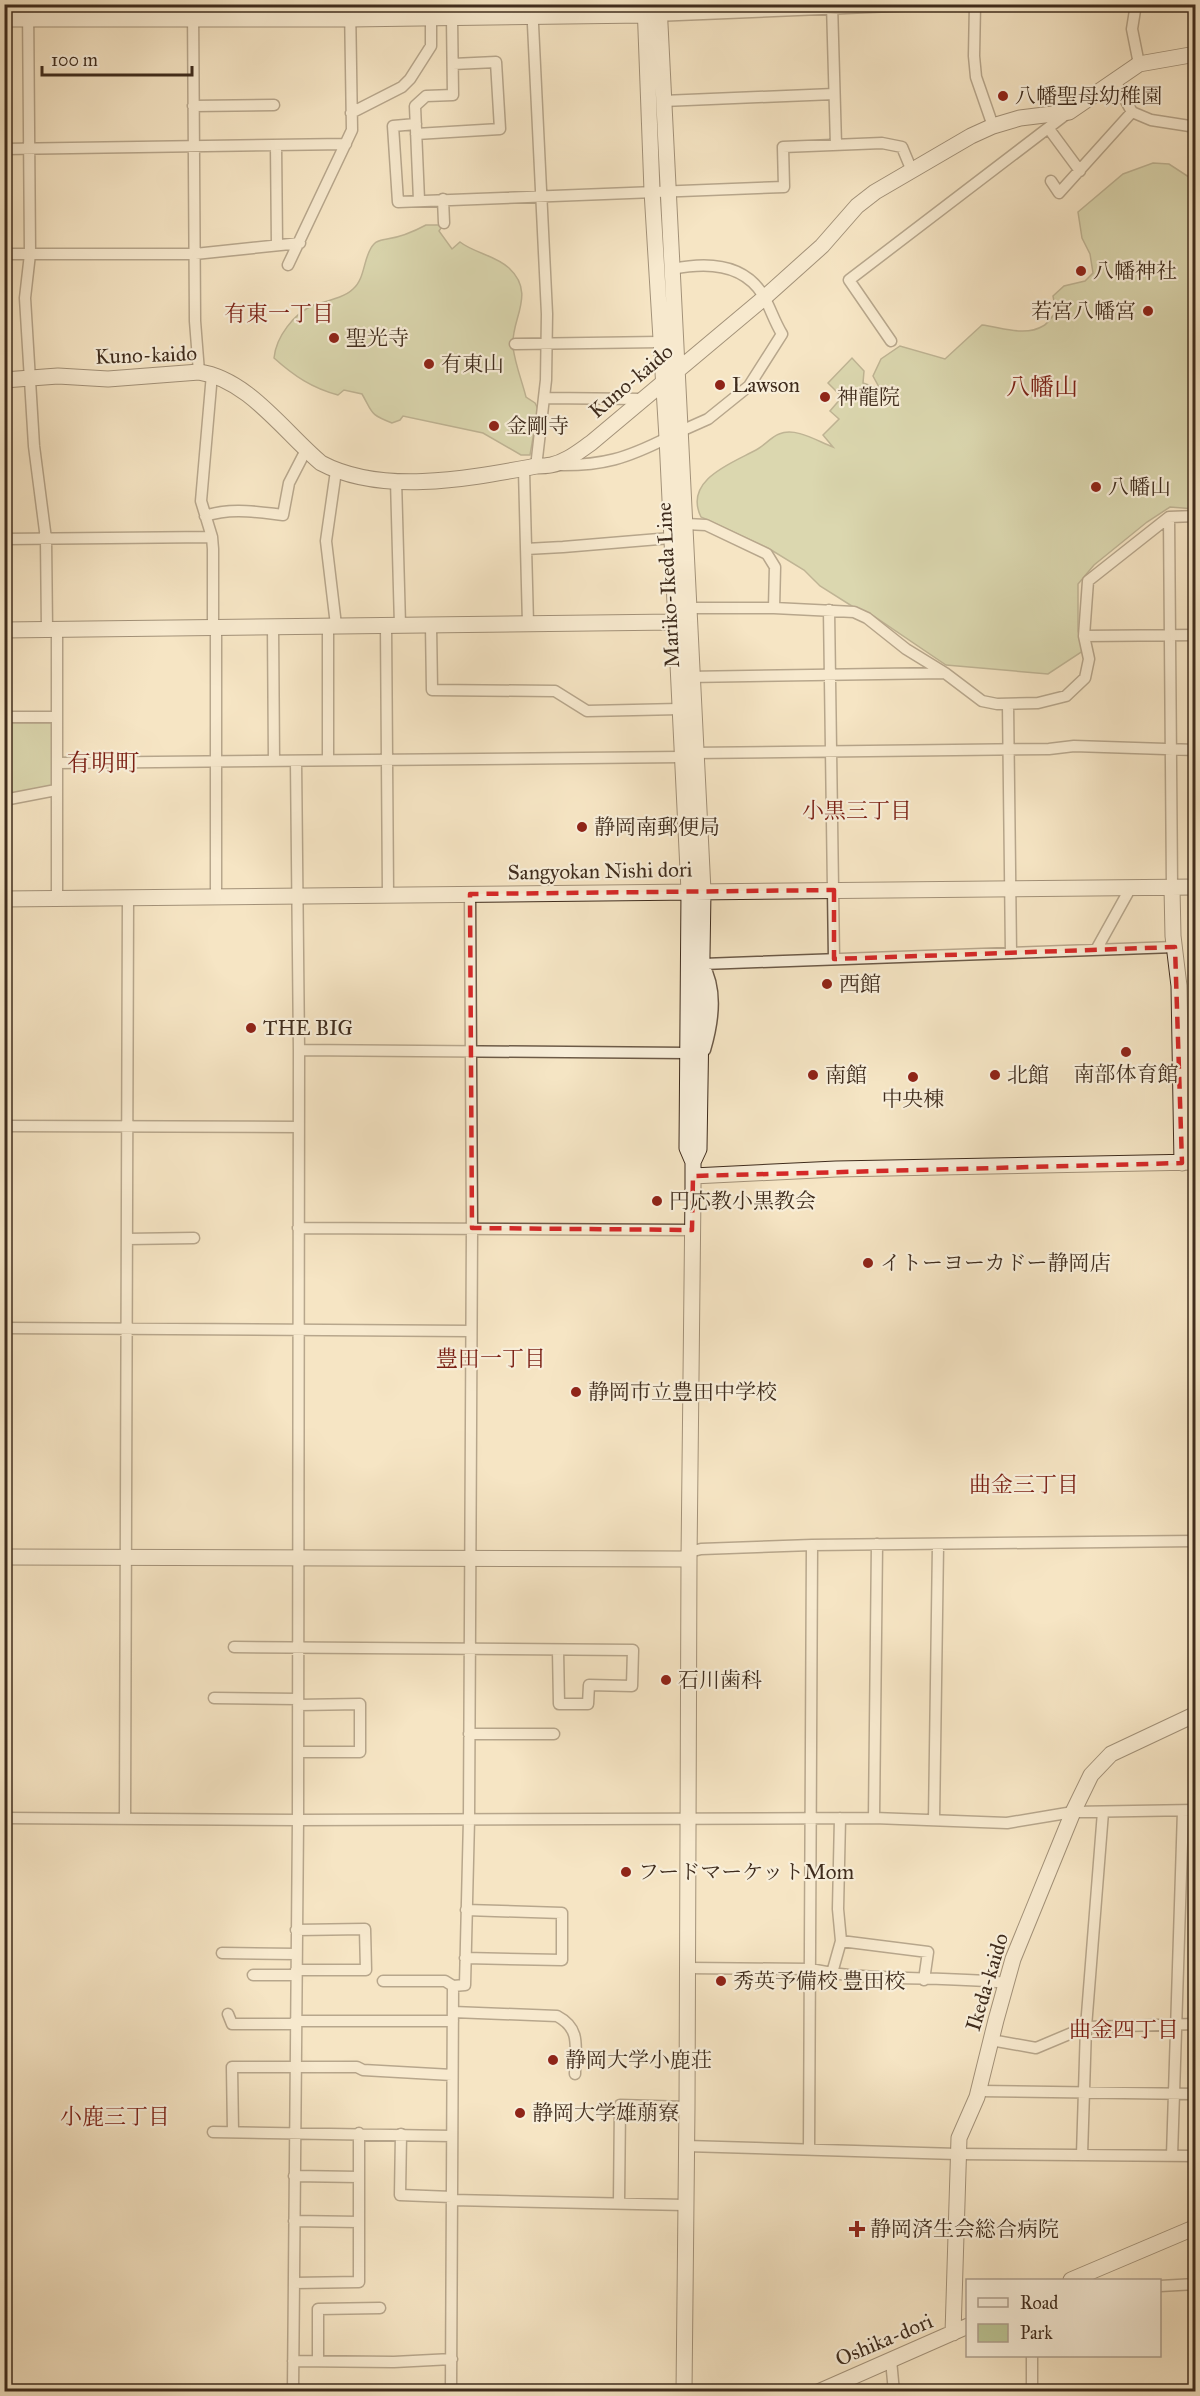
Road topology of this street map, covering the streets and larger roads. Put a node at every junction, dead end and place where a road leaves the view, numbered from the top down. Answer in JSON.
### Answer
{"nodes":[{"id":1,"x":941,"y":4,"type":"edge"},
{"id":2,"x":975,"y":4,"type":"edge"},
{"id":3,"x":1136,"y":4,"type":"edge"},
{"id":4,"x":832,"y":6,"type":"edge"},
{"id":5,"x":652,"y":10,"type":"edge"},
{"id":6,"x":28,"y":11,"type":"edge"},
{"id":7,"x":192,"y":11,"type":"edge"},
{"id":8,"x":532,"y":11,"type":"edge"},
{"id":9,"x":350,"y":12,"type":"edge"},
{"id":10,"x":433,"y":13,"type":"edge"},
{"id":11,"x":452,"y":18,"type":"junction"},
{"id":12,"x":4,"y":19,"type":"edge"},
{"id":13,"x":1196,"y":54,"type":"edge"},
{"id":14,"x":453,"y":64,"type":"junction"},
{"id":15,"x":1139,"y":64,"type":"junction"},
{"id":16,"x":1115,"y":81,"type":"junction"},
{"id":17,"x":834,"y":94,"type":"junction"},
{"id":18,"x":663,"y":101,"type":"junction"},
{"id":19,"x":274,"y":105,"type":"dead end"},
{"id":20,"x":194,"y":106,"type":"junction"},
{"id":21,"x":1069,"y":112,"type":"junction"},
{"id":22,"x":1132,"y":112,"type":"junction"},
{"id":23,"x":351,"y":113,"type":"junction"},
{"id":24,"x":993,"y":126,"type":"junction"},
{"id":25,"x":1196,"y":127,"type":"edge"},
{"id":26,"x":416,"y":129,"type":"junction"},
{"id":27,"x":1049,"y":129,"type":"junction"},
{"id":28,"x":346,"y":144,"type":"junction"},
{"id":29,"x":276,"y":145,"type":"junction"},
{"id":30,"x":836,"y":145,"type":"junction"},
{"id":31,"x":194,"y":146,"type":"junction"},
{"id":32,"x":4,"y":149,"type":"edge"},
{"id":33,"x":29,"y":149,"type":"junction"},
{"id":34,"x":912,"y":171,"type":"junction"},
{"id":35,"x":1080,"y":171,"type":"junction"},
{"id":36,"x":1051,"y":181,"type":"dead end"},
{"id":37,"x":652,"y":191,"type":"junction"},
{"id":38,"x":668,"y":193,"type":"junction"},
{"id":39,"x":540,"y":195,"type":"junction"},
{"id":40,"x":443,"y":199,"type":"junction"},
{"id":41,"x":419,"y":200,"type":"junction"},
{"id":42,"x":444,"y":223,"type":"dead end"},
{"id":43,"x":300,"y":243,"type":"junction"},
{"id":44,"x":277,"y":245,"type":"junction"},
{"id":45,"x":4,"y":254,"type":"edge"},
{"id":46,"x":30,"y":254,"type":"junction"},
{"id":47,"x":195,"y":254,"type":"junction"},
{"id":48,"x":288,"y":265,"type":"dead end"},
{"id":49,"x":673,"y":269,"type":"junction"},
{"id":50,"x":764,"y":298,"type":"junction"},
{"id":51,"x":891,"y":341,"type":"dead end"},
{"id":52,"x":661,"y":342,"type":"junction"},
{"id":53,"x":515,"y":344,"type":"dead end"},
{"id":54,"x":547,"y":345,"type":"junction"},
{"id":55,"x":678,"y":369,"type":"junction"},
{"id":56,"x":206,"y":373,"type":"junction"},
{"id":57,"x":30,"y":377,"type":"junction"},
{"id":58,"x":4,"y":380,"type":"edge"},
{"id":59,"x":663,"y":381,"type":"junction"},
{"id":60,"x":545,"y":398,"type":"junction"},
{"id":61,"x":643,"y":399,"type":"junction"},
{"id":62,"x":674,"y":434,"type":"junction"},
{"id":63,"x":306,"y":450,"type":"junction"},
{"id":64,"x":537,"y":467,"type":"junction"},
{"id":65,"x":336,"y":471,"type":"junction"},
{"id":66,"x":396,"y":480,"type":"junction"},
{"id":67,"x":205,"y":516,"type":"junction"},
{"id":68,"x":1196,"y":516,"type":"edge"},
{"id":69,"x":1169,"y":517,"type":"junction"},
{"id":70,"x":686,"y":524,"type":"junction"},
{"id":71,"x":212,"y":537,"type":"junction"},
{"id":72,"x":671,"y":538,"type":"junction"},
{"id":73,"x":4,"y":539,"type":"edge"},
{"id":74,"x":46,"y":539,"type":"junction"},
{"id":75,"x":526,"y":549,"type":"junction"},
{"id":76,"x":690,"y":608,"type":"junction"},
{"id":77,"x":774,"y":608,"type":"junction"},
{"id":78,"x":829,"y":610,"type":"junction"},
{"id":79,"x":675,"y":622,"type":"junction"},
{"id":80,"x":528,"y":624,"type":"junction"},
{"id":81,"x":332,"y":625,"type":"junction"},
{"id":82,"x":393,"y":625,"type":"junction"},
{"id":83,"x":431,"y":625,"type":"junction"},
{"id":84,"x":273,"y":626,"type":"junction"},
{"id":85,"x":214,"y":627,"type":"junction"},
{"id":86,"x":4,"y":630,"type":"edge"},
{"id":87,"x":52,"y":630,"type":"junction"},
{"id":88,"x":1171,"y":635,"type":"junction"},
{"id":89,"x":1196,"y":635,"type":"edge"},
{"id":90,"x":1084,"y":636,"type":"junction"},
{"id":91,"x":945,"y":673,"type":"junction"},
{"id":92,"x":831,"y":676,"type":"junction"},
{"id":93,"x":686,"y":677,"type":"junction"},
{"id":94,"x":1008,"y":704,"type":"junction"},
{"id":95,"x":680,"y":709,"type":"junction"},
{"id":96,"x":4,"y":717,"type":"edge"},
{"id":97,"x":57,"y":717,"type":"junction"},
{"id":98,"x":1008,"y":749,"type":"junction"},
{"id":99,"x":1172,"y":749,"type":"junction"},
{"id":100,"x":1196,"y":750,"type":"edge"},
{"id":101,"x":833,"y":753,"type":"junction"},
{"id":102,"x":692,"y":754,"type":"junction"},
{"id":103,"x":274,"y":760,"type":"junction"},
{"id":104,"x":296,"y":760,"type":"junction"},
{"id":105,"x":328,"y":760,"type":"junction"},
{"id":106,"x":388,"y":760,"type":"junction"},
{"id":107,"x":216,"y":761,"type":"junction"},
{"id":108,"x":57,"y":763,"type":"junction"},
{"id":109,"x":56,"y":790,"type":"junction"},
{"id":110,"x":4,"y":800,"type":"edge"},
{"id":111,"x":1131,"y":887,"type":"junction"},
{"id":112,"x":1196,"y":887,"type":"edge"},
{"id":113,"x":1172,"y":888,"type":"junction"},
{"id":114,"x":1009,"y":889,"type":"junction"},
{"id":115,"x":834,"y":890,"type":"junction"},
{"id":116,"x":696,"y":891,"type":"junction"},
{"id":117,"x":470,"y":894,"type":"junction"},
{"id":118,"x":388,"y":895,"type":"junction"},
{"id":119,"x":216,"y":896,"type":"junction"},
{"id":120,"x":298,"y":896,"type":"junction"},
{"id":121,"x":128,"y":897,"type":"junction"},
{"id":122,"x":4,"y":898,"type":"edge"},
{"id":123,"x":57,"y":898,"type":"junction"},
{"id":124,"x":1175,"y":947,"type":"junction"},
{"id":125,"x":1096,"y":950,"type":"junction"},
{"id":126,"x":1011,"y":953,"type":"junction"},
{"id":127,"x":834,"y":959,"type":"junction"},
{"id":128,"x":703,"y":964,"type":"junction"},
{"id":129,"x":299,"y":1050,"type":"junction"},
{"id":130,"x":472,"y":1051,"type":"junction"},
{"id":131,"x":696,"y":1058,"type":"junction"},
{"id":132,"x":4,"y":1126,"type":"edge"},
{"id":133,"x":128,"y":1126,"type":"junction"},
{"id":134,"x":299,"y":1127,"type":"junction"},
{"id":135,"x":1189,"y":1162,"type":"edge"},
{"id":136,"x":693,"y":1169,"type":"junction"},
{"id":137,"x":298,"y":1228,"type":"junction"},
{"id":138,"x":472,"y":1228,"type":"junction"},
{"id":139,"x":692,"y":1230,"type":"junction"},
{"id":140,"x":194,"y":1238,"type":"dead end"},
{"id":141,"x":127,"y":1239,"type":"junction"},
{"id":142,"x":4,"y":1328,"type":"edge"},
{"id":143,"x":126,"y":1330,"type":"junction"},
{"id":144,"x":298,"y":1331,"type":"junction"},
{"id":145,"x":470,"y":1331,"type":"junction"},
{"id":146,"x":1196,"y":1541,"type":"edge"},
{"id":147,"x":812,"y":1545,"type":"junction"},
{"id":148,"x":877,"y":1545,"type":"junction"},
{"id":149,"x":938,"y":1545,"type":"junction"},
{"id":150,"x":689,"y":1555,"type":"junction"},
{"id":151,"x":4,"y":1557,"type":"edge"},
{"id":152,"x":126,"y":1558,"type":"junction"},
{"id":153,"x":298,"y":1558,"type":"junction"},
{"id":154,"x":469,"y":1558,"type":"junction"},
{"id":155,"x":234,"y":1647,"type":"dead end"},
{"id":156,"x":298,"y":1647,"type":"junction"},
{"id":157,"x":469,"y":1648,"type":"junction"},
{"id":158,"x":558,"y":1650,"type":"junction"},
{"id":159,"x":214,"y":1698,"type":"dead end"},
{"id":160,"x":298,"y":1702,"type":"junction"},
{"id":161,"x":1196,"y":1713,"type":"edge"},
{"id":162,"x":469,"y":1734,"type":"junction"},
{"id":163,"x":554,"y":1734,"type":"dead end"},
{"id":164,"x":298,"y":1752,"type":"junction"},
{"id":165,"x":1183,"y":1810,"type":"junction"},
{"id":166,"x":1196,"y":1810,"type":"edge"},
{"id":167,"x":1073,"y":1812,"type":"junction"},
{"id":168,"x":1102,"y":1812,"type":"junction"},
{"id":169,"x":4,"y":1818,"type":"edge"},
{"id":170,"x":688,"y":1818,"type":"junction"},
{"id":171,"x":812,"y":1818,"type":"junction"},
{"id":172,"x":840,"y":1818,"type":"junction"},
{"id":173,"x":874,"y":1818,"type":"junction"},
{"id":174,"x":125,"y":1819,"type":"junction"},
{"id":175,"x":469,"y":1819,"type":"junction"},
{"id":176,"x":298,"y":1820,"type":"junction"},
{"id":177,"x":934,"y":1820,"type":"junction"},
{"id":178,"x":466,"y":1910,"type":"junction"},
{"id":179,"x":296,"y":1930,"type":"junction"},
{"id":180,"x":841,"y":1941,"type":"junction"},
{"id":181,"x":222,"y":1953,"type":"dead end"},
{"id":182,"x":296,"y":1954,"type":"junction"},
{"id":183,"x":465,"y":1958,"type":"junction"},
{"id":184,"x":687,"y":1968,"type":"junction"},
{"id":185,"x":810,"y":1969,"type":"junction"},
{"id":186,"x":296,"y":1973,"type":"junction"},
{"id":187,"x":832,"y":1973,"type":"junction"},
{"id":188,"x":253,"y":1975,"type":"dead end"},
{"id":189,"x":924,"y":1980,"type":"junction"},
{"id":190,"x":383,"y":1981,"type":"dead end"},
{"id":191,"x":1006,"y":1983,"type":"junction"},
{"id":192,"x":453,"y":1986,"type":"junction"},
{"id":193,"x":228,"y":2014,"type":"dead end"},
{"id":194,"x":453,"y":2017,"type":"junction"},
{"id":195,"x":295,"y":2023,"type":"junction"},
{"id":196,"x":1196,"y":2024,"type":"edge"},
{"id":197,"x":1175,"y":2025,"type":"junction"},
{"id":198,"x":1086,"y":2027,"type":"junction"},
{"id":199,"x":991,"y":2040,"type":"junction"},
{"id":200,"x":294,"y":2066,"type":"junction"},
{"id":201,"x":575,"y":2074,"type":"dead end"},
{"id":202,"x":452,"y":2075,"type":"junction"},
{"id":203,"x":979,"y":2091,"type":"junction"},
{"id":204,"x":1084,"y":2092,"type":"junction"},
{"id":205,"x":1173,"y":2093,"type":"junction"},
{"id":206,"x":1196,"y":2094,"type":"edge"},
{"id":207,"x":687,"y":2107,"type":"junction"},
{"id":208,"x":213,"y":2132,"type":"dead end"},
{"id":209,"x":233,"y":2132,"type":"junction"},
{"id":210,"x":359,"y":2133,"type":"junction"},
{"id":211,"x":294,"y":2134,"type":"junction"},
{"id":212,"x":401,"y":2134,"type":"junction"},
{"id":213,"x":451,"y":2136,"type":"junction"},
{"id":214,"x":686,"y":2146,"type":"junction"},
{"id":215,"x":809,"y":2150,"type":"junction"},
{"id":216,"x":957,"y":2154,"type":"junction"},
{"id":217,"x":1082,"y":2155,"type":"junction"},
{"id":218,"x":1172,"y":2156,"type":"junction"},
{"id":219,"x":1196,"y":2156,"type":"edge"},
{"id":220,"x":294,"y":2176,"type":"junction"},
{"id":221,"x":359,"y":2177,"type":"junction"},
{"id":222,"x":452,"y":2199,"type":"junction"},
{"id":223,"x":619,"y":2202,"type":"junction"},
{"id":224,"x":685,"y":2205,"type":"junction"},
{"id":225,"x":294,"y":2221,"type":"junction"},
{"id":226,"x":359,"y":2222,"type":"junction"},
{"id":227,"x":1196,"y":2227,"type":"edge"},
{"id":228,"x":1073,"y":2279,"type":"edge"},
{"id":229,"x":294,"y":2283,"type":"junction"},
{"id":230,"x":1196,"y":2284,"type":"edge"},
{"id":231,"x":1161,"y":2286,"type":"edge"},
{"id":232,"x":380,"y":2308,"type":"dead end"},
{"id":233,"x":960,"y":2330,"type":"edge"},
{"id":234,"x":1032,"y":2357,"type":"edge"},
{"id":235,"x":452,"y":2359,"type":"junction"},
{"id":236,"x":891,"y":2360,"type":"junction"},
{"id":237,"x":293,"y":2361,"type":"junction"},
{"id":238,"x":318,"y":2361,"type":"junction"},
{"id":239,"x":293,"y":2391,"type":"edge"},
{"id":240,"x":451,"y":2391,"type":"edge"},
{"id":241,"x":684,"y":2391,"type":"edge"},
{"id":242,"x":822,"y":2391,"type":"edge"},
{"id":243,"x":894,"y":2391,"type":"edge"},
{"id":244,"x":1032,"y":2391,"type":"edge"}],
"edges":[{"from":1,"to":4,"type":"street"},
{"from":2,"to":24,"type":"street"},
{"from":3,"to":15,"type":"street"},
{"from":4,"to":5,"type":"street"},
{"from":4,"to":17,"type":"street"},
{"from":5,"to":8,"type":"street"},
{"from":5,"to":18,"type":"street","name":"Mariko-Ikeda Line"},
{"from":5,"to":37,"type":"street","name":"Mariko-Ikeda Line"},
{"from":6,"to":7,"type":"street"},
{"from":6,"to":12,"type":"street"},
{"from":6,"to":33,"type":"street"},
{"from":7,"to":9,"type":"street"},
{"from":7,"to":20,"type":"street"},
{"from":8,"to":11,"type":"street"},
{"from":8,"to":39,"type":"street"},
{"from":9,"to":10,"type":"street"},
{"from":9,"to":23,"type":"street"},
{"from":10,"to":11,"type":"street"},
{"from":10,"to":23,"type":"street"},
{"from":11,"to":14,"type":"street"},
{"from":13,"to":15,"type":"street","name":"Kuno-kaido"},
{"from":14,"to":26,"type":"street"},
{"from":14,"to":26,"type":"street"},
{"from":15,"to":16,"type":"street","name":"Kuno-kaido"},
{"from":16,"to":21,"type":"street","name":"Kuno-kaido"},
{"from":16,"to":22,"type":"street"},
{"from":17,"to":18,"type":"street"},
{"from":17,"to":30,"type":"street"},
{"from":18,"to":38,"type":"street","name":"Mariko-Ikeda Line"},
{"from":19,"to":20,"type":"street"},
{"from":20,"to":31,"type":"street"},
{"from":21,"to":24,"type":"street","name":"Kuno-kaido"},
{"from":21,"to":27,"type":"street"},
{"from":22,"to":25,"type":"street"},
{"from":22,"to":35,"type":"street"},
{"from":23,"to":28,"type":"street"},
{"from":24,"to":34,"type":"street","name":"Kuno-kaido"},
{"from":26,"to":41,"type":"street"},
{"from":26,"to":41,"type":"street"},
{"from":27,"to":35,"type":"street"},
{"from":27,"to":51,"type":"street"},
{"from":28,"to":29,"type":"street"},
{"from":28,"to":43,"type":"street"},
{"from":29,"to":31,"type":"street"},
{"from":29,"to":44,"type":"street"},
{"from":30,"to":34,"type":"street"},
{"from":30,"to":38,"type":"street"},
{"from":31,"to":33,"type":"street"},
{"from":31,"to":47,"type":"street"},
{"from":32,"to":33,"type":"street"},
{"from":33,"to":46,"type":"street"},
{"from":34,"to":50,"type":"street","name":"Kuno-kaido"},
{"from":35,"to":36,"type":"street"},
{"from":37,"to":38,"type":"street"},
{"from":37,"to":39,"type":"street"},
{"from":37,"to":52,"type":"street","name":"Mariko-Ikeda Line"},
{"from":38,"to":49,"type":"street","name":"Mariko-Ikeda Line"},
{"from":39,"to":40,"type":"street"},
{"from":39,"to":54,"type":"street"},
{"from":40,"to":41,"type":"street"},
{"from":40,"to":42,"type":"street"},
{"from":43,"to":44,"type":"street"},
{"from":43,"to":48,"type":"street"},
{"from":44,"to":47,"type":"street"},
{"from":45,"to":46,"type":"street"},
{"from":46,"to":47,"type":"street"},
{"from":46,"to":57,"type":"street"},
{"from":47,"to":56,"type":"street"},
{"from":49,"to":50,"type":"street"},
{"from":49,"to":55,"type":"street","name":"Mariko-Ikeda Line"},
{"from":50,"to":55,"type":"street","name":"Kuno-kaido"},
{"from":50,"to":62,"type":"street"},
{"from":52,"to":54,"type":"street"},
{"from":52,"to":59,"type":"street","name":"Mariko-Ikeda Line"},
{"from":53,"to":54,"type":"street"},
{"from":54,"to":60,"type":"street"},
{"from":55,"to":59,"type":"street","name":"Kuno-kaido"},
{"from":55,"to":62,"type":"street","name":"Mariko-Ikeda Line"},
{"from":56,"to":57,"type":"street","name":"Kuno-kaido"},
{"from":56,"to":63,"type":"street","name":"Kuno-kaido"},
{"from":56,"to":67,"type":"street"},
{"from":57,"to":58,"type":"street","name":"Kuno-kaido"},
{"from":57,"to":74,"type":"street"},
{"from":59,"to":61,"type":"street","name":"Kuno-kaido"},
{"from":59,"to":62,"type":"street","name":"Mariko-Ikeda Line"},
{"from":60,"to":61,"type":"street"},
{"from":60,"to":64,"type":"street"},
{"from":61,"to":64,"type":"street","name":"Kuno-kaido"},
{"from":62,"to":64,"type":"street"},
{"from":62,"to":70,"type":"street","name":"Mariko-Ikeda Line"},
{"from":62,"to":72,"type":"street","name":"Mariko-Ikeda Line"},
{"from":63,"to":65,"type":"street","name":"Kuno-kaido"},
{"from":63,"to":67,"type":"street"},
{"from":64,"to":66,"type":"street","name":"Kuno-kaido"},
{"from":64,"to":75,"type":"street"},
{"from":65,"to":66,"type":"street","name":"Kuno-kaido"},
{"from":65,"to":81,"type":"street"},
{"from":66,"to":82,"type":"street"},
{"from":67,"to":71,"type":"street"},
{"from":68,"to":69,"type":"street"},
{"from":69,"to":88,"type":"street"},
{"from":69,"to":90,"type":"street"},
{"from":70,"to":72,"type":"street"},
{"from":70,"to":76,"type":"street","name":"Mariko-Ikeda Line"},
{"from":70,"to":77,"type":"street"},
{"from":71,"to":74,"type":"street"},
{"from":71,"to":85,"type":"street"},
{"from":72,"to":75,"type":"street"},
{"from":72,"to":79,"type":"street","name":"Mariko-Ikeda Line"},
{"from":73,"to":74,"type":"street"},
{"from":74,"to":87,"type":"street"},
{"from":75,"to":80,"type":"street"},
{"from":76,"to":77,"type":"street"},
{"from":76,"to":79,"type":"street"},
{"from":76,"to":93,"type":"street","name":"Mariko-Ikeda Line"},
{"from":77,"to":78,"type":"street"},
{"from":78,"to":91,"type":"street"},
{"from":78,"to":92,"type":"street"},
{"from":79,"to":80,"type":"street"},
{"from":79,"to":93,"type":"street","name":"Mariko-Ikeda Line"},
{"from":80,"to":83,"type":"street"},
{"from":81,"to":82,"type":"street"},
{"from":81,"to":84,"type":"street"},
{"from":81,"to":105,"type":"street"},
{"from":82,"to":83,"type":"street"},
{"from":82,"to":106,"type":"street"},
{"from":83,"to":95,"type":"street"},
{"from":84,"to":85,"type":"street"},
{"from":84,"to":103,"type":"street"},
{"from":85,"to":87,"type":"street"},
{"from":85,"to":107,"type":"street"},
{"from":86,"to":87,"type":"street"},
{"from":87,"to":97,"type":"street"},
{"from":88,"to":89,"type":"street"},
{"from":88,"to":90,"type":"street"},
{"from":88,"to":99,"type":"street"},
{"from":90,"to":94,"type":"street"},
{"from":91,"to":92,"type":"street"},
{"from":91,"to":94,"type":"street"},
{"from":92,"to":93,"type":"street"},
{"from":92,"to":101,"type":"street"},
{"from":93,"to":95,"type":"street","name":"Mariko-Ikeda Line"},
{"from":93,"to":102,"type":"street","name":"Mariko-Ikeda Line"},
{"from":94,"to":98,"type":"street"},
{"from":95,"to":102,"type":"street","name":"Mariko-Ikeda Line"},
{"from":96,"to":97,"type":"street"},
{"from":97,"to":108,"type":"street"},
{"from":98,"to":99,"type":"street"},
{"from":98,"to":101,"type":"street"},
{"from":98,"to":114,"type":"street"},
{"from":99,"to":100,"type":"street"},
{"from":99,"to":113,"type":"street"},
{"from":101,"to":102,"type":"street"},
{"from":101,"to":115,"type":"street"},
{"from":102,"to":106,"type":"street"},
{"from":102,"to":116,"type":"street","name":"Mariko-Ikeda Line"},
{"from":103,"to":104,"type":"street"},
{"from":103,"to":107,"type":"street"},
{"from":104,"to":105,"type":"street"},
{"from":104,"to":120,"type":"street"},
{"from":105,"to":106,"type":"street"},
{"from":106,"to":118,"type":"street"},
{"from":107,"to":108,"type":"street"},
{"from":107,"to":119,"type":"street"},
{"from":108,"to":109,"type":"street"},
{"from":109,"to":110,"type":"street"},
{"from":109,"to":123,"type":"street"},
{"from":111,"to":113,"type":"street","name":"Sangyokan Nishi dori"},
{"from":111,"to":114,"type":"street","name":"Sangyokan Nishi dori"},
{"from":111,"to":125,"type":"street"},
{"from":112,"to":113,"type":"street","name":"Sangyokan Nishi dori"},
{"from":113,"to":124,"type":"street"},
{"from":114,"to":115,"type":"street","name":"Sangyokan Nishi dori"},
{"from":114,"to":126,"type":"street"},
{"from":115,"to":116,"type":"street","name":"Sangyokan Nishi dori"},
{"from":115,"to":127,"type":"street"},
{"from":116,"to":117,"type":"street","name":"Sangyokan Nishi dori"},
{"from":116,"to":128,"type":"street","name":"Mariko-Ikeda Line"},
{"from":116,"to":131,"type":"street","name":"Mariko-Ikeda Line"},
{"from":117,"to":118,"type":"street","name":"Sangyokan Nishi dori"},
{"from":117,"to":130,"type":"street"},
{"from":118,"to":120,"type":"street","name":"Sangyokan Nishi dori"},
{"from":119,"to":120,"type":"street","name":"Sangyokan Nishi dori"},
{"from":119,"to":121,"type":"street","name":"Sangyokan Nishi dori"},
{"from":120,"to":129,"type":"street"},
{"from":121,"to":123,"type":"street","name":"Sangyokan Nishi dori"},
{"from":121,"to":133,"type":"street"},
{"from":122,"to":123,"type":"street","name":"Sangyokan Nishi dori"},
{"from":124,"to":125,"type":"street"},
{"from":124,"to":135,"type":"street"},
{"from":125,"to":126,"type":"street"},
{"from":126,"to":127,"type":"street"},
{"from":127,"to":128,"type":"street"},
{"from":128,"to":131,"type":"street","name":"Mariko-Ikeda Line"},
{"from":129,"to":130,"type":"street"},
{"from":129,"to":134,"type":"street"},
{"from":130,"to":131,"type":"street"},
{"from":130,"to":138,"type":"street"},
{"from":131,"to":136,"type":"street","name":"Mariko-Ikeda Line"},
{"from":132,"to":133,"type":"street"},
{"from":133,"to":134,"type":"street"},
{"from":133,"to":141,"type":"street"},
{"from":134,"to":137,"type":"street"},
{"from":135,"to":136,"type":"street"},
{"from":136,"to":139,"type":"street","name":"Mariko-Ikeda Line"},
{"from":137,"to":138,"type":"street"},
{"from":137,"to":144,"type":"street"},
{"from":138,"to":139,"type":"street"},
{"from":138,"to":145,"type":"street"},
{"from":139,"to":150,"type":"street","name":"Mariko-Ikeda Line"},
{"from":140,"to":141,"type":"street"},
{"from":141,"to":143,"type":"street"},
{"from":142,"to":143,"type":"street"},
{"from":143,"to":144,"type":"street"},
{"from":143,"to":152,"type":"street"},
{"from":144,"to":145,"type":"street"},
{"from":144,"to":153,"type":"street"},
{"from":145,"to":154,"type":"street"},
{"from":146,"to":149,"type":"street"},
{"from":147,"to":148,"type":"street"},
{"from":147,"to":150,"type":"street"},
{"from":147,"to":171,"type":"street"},
{"from":148,"to":149,"type":"street"},
{"from":148,"to":173,"type":"street"},
{"from":149,"to":177,"type":"street"},
{"from":150,"to":154,"type":"street"},
{"from":150,"to":170,"type":"street","name":"Mariko-Ikeda Line"},
{"from":151,"to":152,"type":"street"},
{"from":152,"to":153,"type":"street"},
{"from":152,"to":174,"type":"street"},
{"from":153,"to":154,"type":"street"},
{"from":153,"to":156,"type":"street"},
{"from":154,"to":157,"type":"street"},
{"from":155,"to":156,"type":"street"},
{"from":156,"to":157,"type":"street"},
{"from":156,"to":160,"type":"street"},
{"from":157,"to":158,"type":"street"},
{"from":157,"to":162,"type":"street"},
{"from":158,"to":158,"type":"street"},
{"from":159,"to":160,"type":"street"},
{"from":160,"to":164,"type":"street"},
{"from":160,"to":164,"type":"street"},
{"from":161,"to":167,"type":"street","name":"Ikeda-kaido"},
{"from":162,"to":163,"type":"street"},
{"from":162,"to":175,"type":"street"},
{"from":164,"to":176,"type":"street"},
{"from":165,"to":166,"type":"street"},
{"from":165,"to":168,"type":"street"},
{"from":165,"to":197,"type":"street"},
{"from":167,"to":168,"type":"street"},
{"from":167,"to":177,"type":"street"},
{"from":167,"to":191,"type":"street","name":"Ikeda-kaido"},
{"from":168,"to":198,"type":"street"},
{"from":169,"to":174,"type":"street"},
{"from":170,"to":171,"type":"street"},
{"from":170,"to":175,"type":"street"},
{"from":170,"to":184,"type":"street","name":"Mariko-Ikeda Line"},
{"from":171,"to":172,"type":"street"},
{"from":171,"to":185,"type":"street"},
{"from":172,"to":173,"type":"street"},
{"from":172,"to":180,"type":"street"},
{"from":173,"to":177,"type":"street"},
{"from":174,"to":176,"type":"street"},
{"from":175,"to":176,"type":"street"},
{"from":175,"to":178,"type":"street"},
{"from":176,"to":179,"type":"street"},
{"from":178,"to":183,"type":"street"},
{"from":178,"to":183,"type":"street"},
{"from":179,"to":182,"type":"street"},
{"from":179,"to":186,"type":"street"},
{"from":180,"to":187,"type":"street"},
{"from":180,"to":189,"type":"street"},
{"from":181,"to":182,"type":"street"},
{"from":182,"to":186,"type":"street"},
{"from":183,"to":192,"type":"street"},
{"from":184,"to":185,"type":"street"},
{"from":184,"to":207,"type":"street","name":"Mariko-Ikeda Line"},
{"from":185,"to":187,"type":"street"},
{"from":185,"to":215,"type":"street"},
{"from":186,"to":188,"type":"street"},
{"from":186,"to":195,"type":"street"},
{"from":187,"to":189,"type":"street"},
{"from":189,"to":191,"type":"street"},
{"from":190,"to":192,"type":"street"},
{"from":191,"to":199,"type":"street","name":"Ikeda-kaido"},
{"from":192,"to":194,"type":"street"},
{"from":193,"to":195,"type":"street"},
{"from":194,"to":195,"type":"street"},
{"from":194,"to":201,"type":"street"},
{"from":194,"to":202,"type":"street"},
{"from":195,"to":200,"type":"street"},
{"from":196,"to":197,"type":"street"},
{"from":197,"to":198,"type":"street"},
{"from":197,"to":205,"type":"street"},
{"from":198,"to":199,"type":"street"},
{"from":198,"to":204,"type":"street"},
{"from":199,"to":203,"type":"street","name":"Ikeda-kaido"},
{"from":200,"to":202,"type":"street"},
{"from":200,"to":209,"type":"street"},
{"from":200,"to":211,"type":"street"},
{"from":202,"to":213,"type":"street"},
{"from":203,"to":204,"type":"street"},
{"from":203,"to":216,"type":"street","name":"Ikeda-kaido"},
{"from":204,"to":205,"type":"street"},
{"from":204,"to":217,"type":"street"},
{"from":205,"to":206,"type":"street"},
{"from":205,"to":218,"type":"street"},
{"from":207,"to":214,"type":"street","name":"Mariko-Ikeda Line"},
{"from":207,"to":223,"type":"street"},
{"from":208,"to":209,"type":"street"},
{"from":209,"to":211,"type":"street"},
{"from":210,"to":211,"type":"street"},
{"from":210,"to":212,"type":"street"},
{"from":210,"to":221,"type":"street"},
{"from":211,"to":220,"type":"street"},
{"from":212,"to":213,"type":"street"},
{"from":212,"to":222,"type":"street"},
{"from":213,"to":222,"type":"street"},
{"from":214,"to":215,"type":"street"},
{"from":214,"to":224,"type":"street","name":"Mariko-Ikeda Line"},
{"from":215,"to":216,"type":"street"},
{"from":216,"to":217,"type":"street"},
{"from":216,"to":233,"type":"street","name":"Ikeda-kaido"},
{"from":217,"to":218,"type":"street"},
{"from":218,"to":219,"type":"street"},
{"from":220,"to":221,"type":"street"},
{"from":220,"to":225,"type":"street"},
{"from":221,"to":226,"type":"street"},
{"from":222,"to":223,"type":"street"},
{"from":222,"to":235,"type":"street"},
{"from":223,"to":224,"type":"street"},
{"from":224,"to":241,"type":"street","name":"Mariko-Ikeda Line"},
{"from":225,"to":226,"type":"street"},
{"from":225,"to":229,"type":"street"},
{"from":226,"to":229,"type":"street"},
{"from":227,"to":228,"type":"street"},
{"from":229,"to":237,"type":"street"},
{"from":230,"to":231,"type":"street"},
{"from":232,"to":238,"type":"street"},
{"from":233,"to":236,"type":"street","name":"Oshika-dori"},
{"from":234,"to":244,"type":"street"},
{"from":235,"to":238,"type":"street"},
{"from":235,"to":240,"type":"street"},
{"from":236,"to":242,"type":"street","name":"Oshika-dori"},
{"from":236,"to":243,"type":"street"},
{"from":237,"to":238,"type":"street"},
{"from":237,"to":239,"type":"street"}]}
